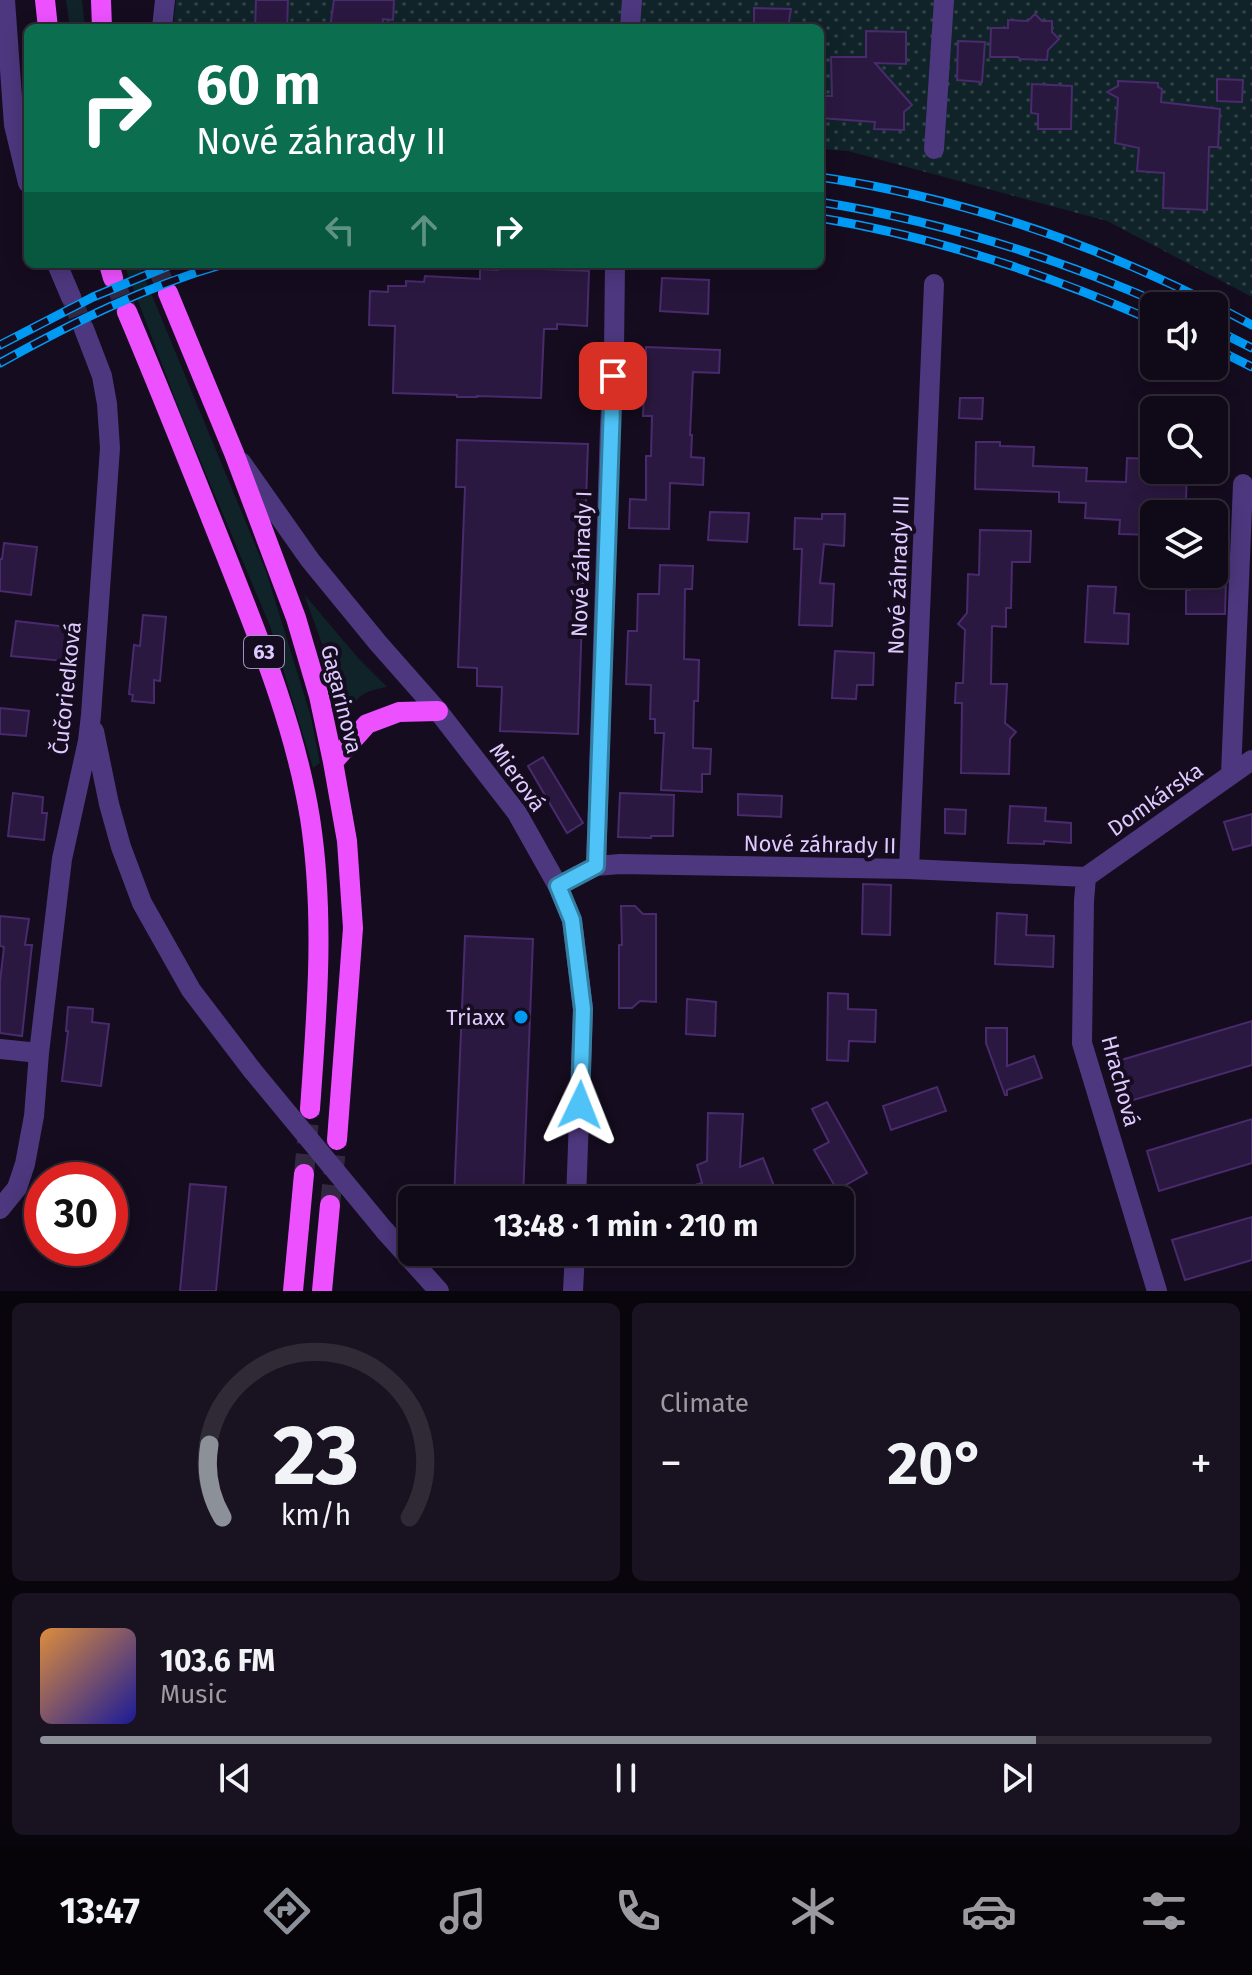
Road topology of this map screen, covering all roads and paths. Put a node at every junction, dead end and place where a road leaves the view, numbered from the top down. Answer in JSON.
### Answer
{"nodes":[{"id":1,"x":45,"y":0,"type":"edge"},
{"id":2,"x":101,"y":0,"type":"edge"},
{"id":3,"x":632,"y":0,"type":"edge"},
{"id":4,"x":944,"y":0,"type":"edge"},
{"id":5,"x":165,"y":2,"type":"edge"},
{"id":6,"x":3,"y":3,"type":"edge"},
{"id":7,"x":48,"y":24,"type":"edge"},
{"id":8,"x":102,"y":24,"type":"edge"},
{"id":9,"x":162,"y":24,"type":"edge"},
{"id":10,"x":630,"y":24,"type":"edge"},
{"id":11,"x":934,"y":149,"type":"dead end"},
{"id":12,"x":24,"y":166,"type":"edge"},
{"id":13,"x":59,"y":268,"type":"edge"},
{"id":14,"x":615,"y":268,"type":"edge"},
{"id":15,"x":934,"y":284,"type":"dead end"},
{"id":16,"x":168,"y":293,"type":"tunnel mouth"},
{"id":17,"x":71,"y":297,"type":"tunnel mouth"},
{"id":18,"x":127,"y":312,"type":"tunnel mouth"},
{"id":19,"x":84,"y":329,"type":"tunnel mouth"},
{"id":20,"x":234,"y":453,"type":"junction"},
{"id":21,"x":1243,"y":484,"type":"dead end"},
{"id":22,"x":438,"y":711,"type":"junction"},
{"id":23,"x":91,"y":715,"type":"junction"},
{"id":24,"x":1252,"y":760,"type":"edge"},
{"id":25,"x":333,"y":762,"type":"junction"},
{"id":26,"x":1231,"y":774,"type":"junction"},
{"id":27,"x":596,"y":866,"type":"junction"},
{"id":28,"x":909,"y":869,"type":"junction"},
{"id":29,"x":1086,"y":877,"type":"junction"},
{"id":30,"x":558,"y":886,"type":"junction"},
{"id":31,"x":0,"y":1049,"type":"edge"},
{"id":32,"x":39,"y":1053,"type":"junction"},
{"id":33,"x":310,"y":1109,"type":"tunnel mouth"},
{"id":34,"x":337,"y":1140,"type":"tunnel mouth"},
{"id":35,"x":304,"y":1174,"type":"tunnel mouth"},
{"id":36,"x":577,"y":1186,"type":"edge"},
{"id":37,"x":330,"y":1205,"type":"tunnel mouth"},
{"id":38,"x":0,"y":1209,"type":"edge"},
{"id":39,"x":574,"y":1266,"type":"edge"},
{"id":40,"x":572,"y":1289,"type":"edge"},
{"id":41,"x":293,"y":1291,"type":"edge"},
{"id":42,"x":322,"y":1291,"type":"edge"},
{"id":43,"x":439,"y":1291,"type":"edge"},
{"id":44,"x":1157,"y":1291,"type":"edge"}],
"edges":[{"from":1,"to":7,"type":"main road"},
{"from":2,"to":8,"type":"main road"},
{"from":3,"to":10,"type":"street"},
{"from":4,"to":11,"type":"street"},
{"from":5,"to":9,"type":"street"},
{"from":6,"to":12,"type":"street"},
{"from":13,"to":17,"type":"street"},
{"from":14,"to":27,"type":"street","name":"Nové záhrady I"},
{"from":15,"to":28,"type":"street","name":"Nové záhrady III"},
{"from":16,"to":20,"type":"main road","name":"Gagarinova","number":"63"},
{"from":18,"to":33,"type":"main road","number":"63"},
{"from":19,"to":23,"type":"street","name":"Čučoriedková"},
{"from":20,"to":22,"type":"street","name":"Mierová"},
{"from":20,"to":25,"type":"main road","name":"Gagarinova","number":"63"},
{"from":21,"to":26,"type":"street"},
{"from":22,"to":25,"type":"main road"},
{"from":22,"to":30,"type":"street","name":"Mierová"},
{"from":23,"to":32,"type":"street","name":"Čučoriedková"},
{"from":23,"to":43,"type":"street","bridge":true},
{"from":24,"to":26,"type":"street","name":"Domkárska"},
{"from":25,"to":34,"type":"main road","name":"Gagarinova","number":"63"},
{"from":26,"to":29,"type":"street","name":"Domkárska"},
{"from":27,"to":28,"type":"street","name":"Nové záhrady II"},
{"from":27,"to":30,"type":"street","name":"Nové záhrady II"},
{"from":28,"to":29,"type":"street","name":"Nové záhrady II"},
{"from":29,"to":44,"type":"street","name":"Hrachová"},
{"from":30,"to":36,"type":"street","name":"Mierová"},
{"from":31,"to":32,"type":"street"},
{"from":32,"to":38,"type":"street","name":"Čučoriedková"},
{"from":35,"to":41,"type":"main road"},
{"from":37,"to":42,"type":"main road"},
{"from":39,"to":40,"type":"street"}]}
